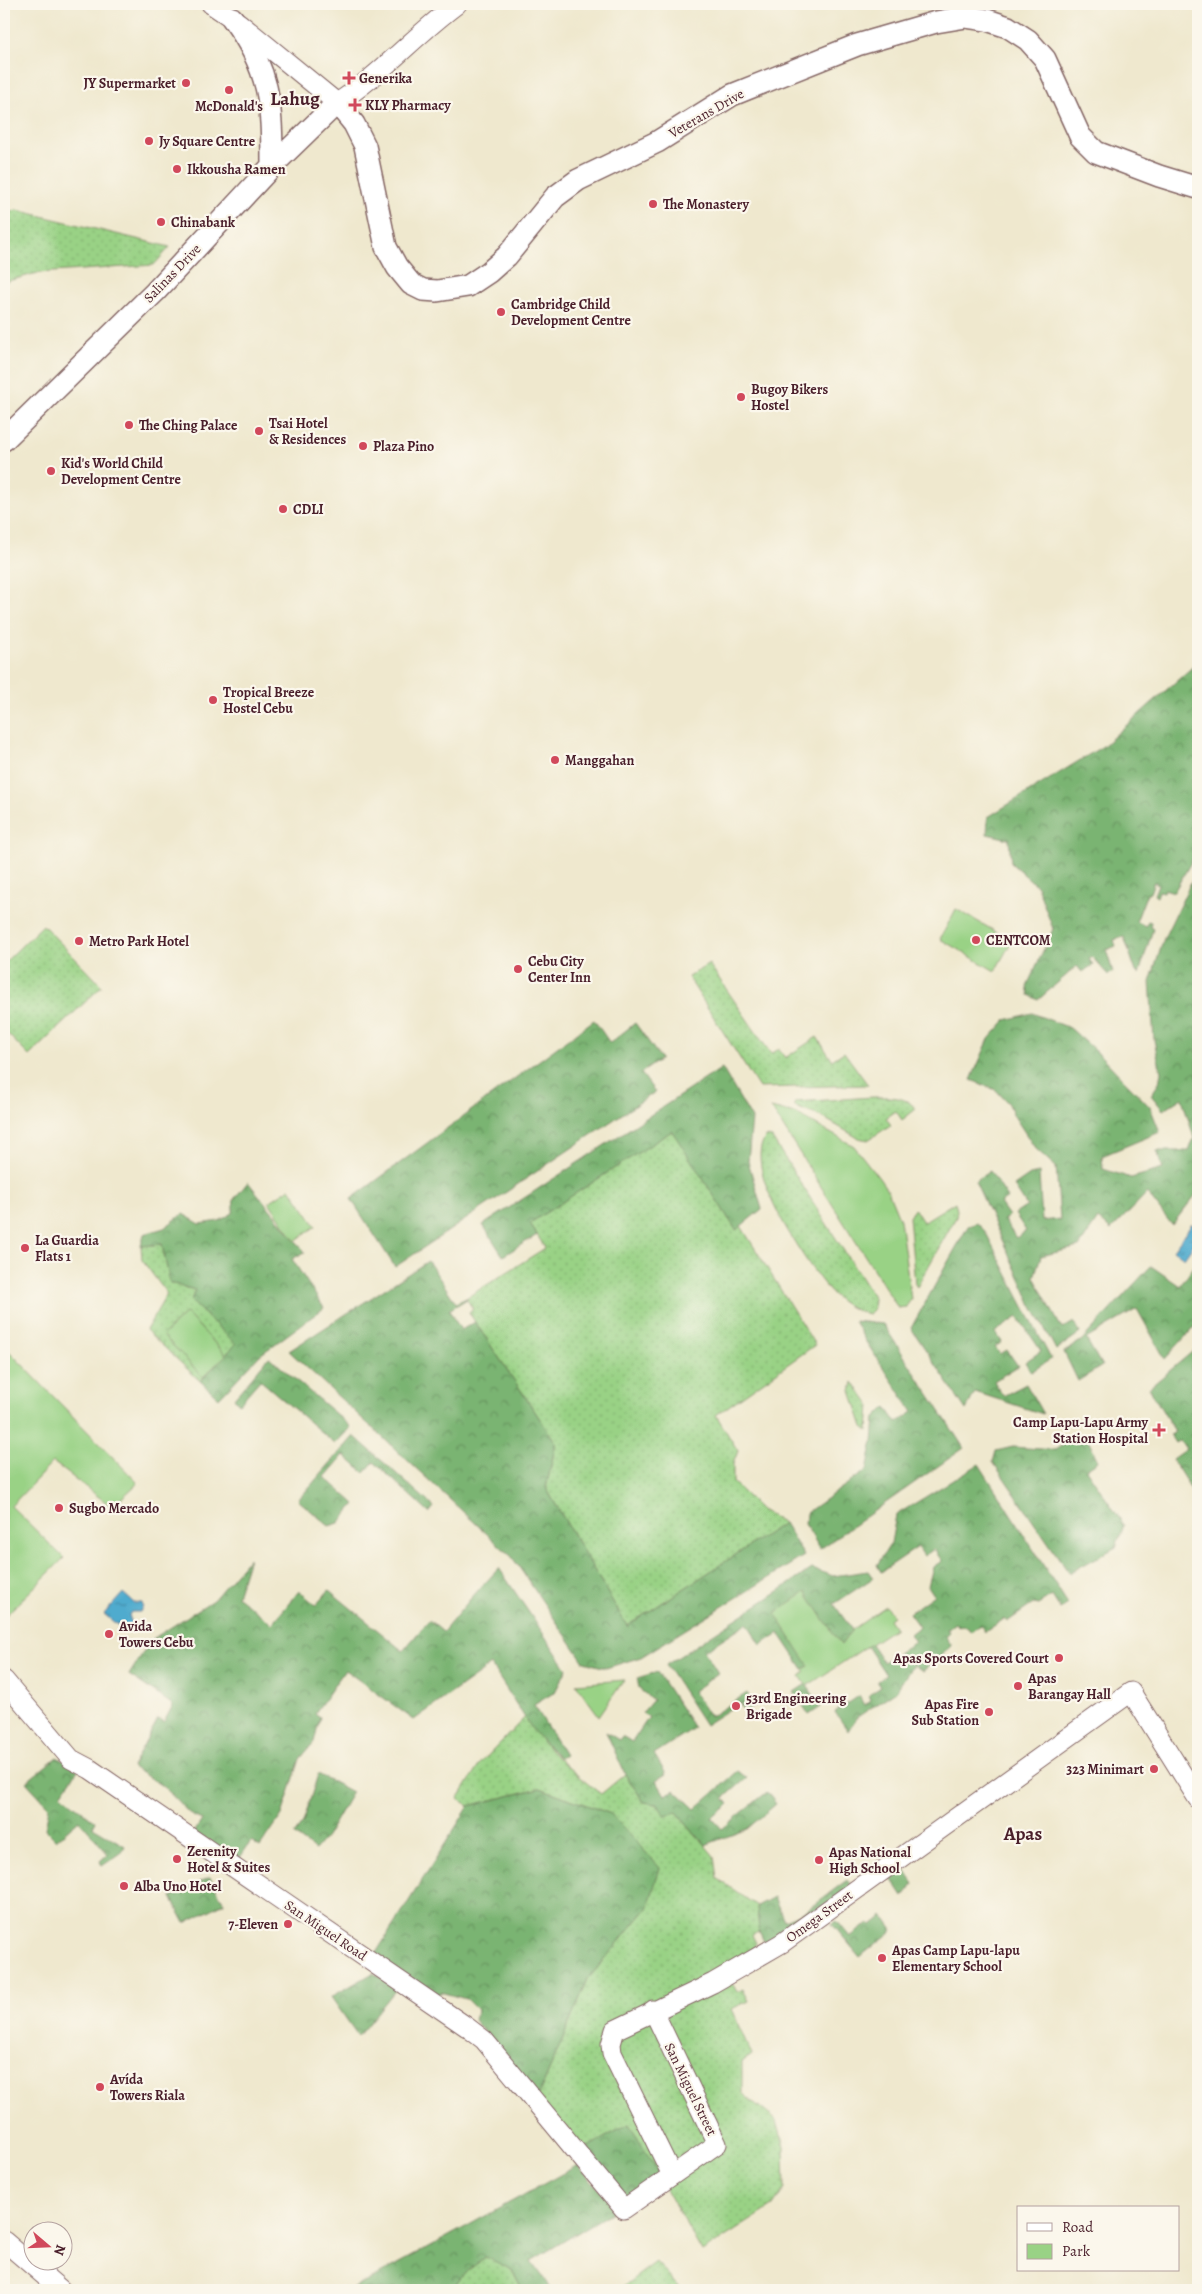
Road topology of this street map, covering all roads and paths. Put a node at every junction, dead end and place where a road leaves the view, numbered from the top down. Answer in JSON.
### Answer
{"nodes":[{"id":1,"x":211,"y":4,"type":"edge"},
{"id":2,"x":456,"y":4,"type":"edge"},
{"id":3,"x":232,"y":18,"type":"junction"},
{"id":4,"x":338,"y":103,"type":"junction"},
{"id":5,"x":272,"y":166,"type":"junction"},
{"id":6,"x":1198,"y":188,"type":"edge"},
{"id":7,"x":4,"y":440,"type":"edge"},
{"id":8,"x":4,"y":1680,"type":"edge"},
{"id":9,"x":1198,"y":1799,"type":"edge"},
{"id":10,"x":653,"y":2010,"type":"junction"},
{"id":11,"x":672,"y":2175,"type":"junction"},
{"id":12,"x":624,"y":2209,"type":"joint"},
{"id":13,"x":4,"y":2241,"type":"edge"},
{"id":14,"x":61,"y":2290,"type":"edge"}],
"edges":[{"from":1,"to":3,"type":"street"},
{"from":2,"to":4,"type":"street"},
{"from":3,"to":4,"type":"street"},
{"from":3,"to":5,"type":"main road"},
{"from":4,"to":5,"type":"main road","name":"Salinas Drive"},
{"from":4,"to":6,"type":"main road","name":"Veterans Drive"},
{"from":5,"to":7,"type":"main road","name":"Salinas Drive"},
{"from":8,"to":12,"type":"street","name":"San Miguel Road"},
{"from":9,"to":10,"type":"street","name":"Omega Street"},
{"from":10,"to":11,"type":"street","name":"Omega Street"},
{"from":10,"to":11,"type":"street","name":"San Miguel Street"},
{"from":11,"to":12,"type":"street","name":"San Miguel Street"},
{"from":13,"to":14,"type":"street"}]}
